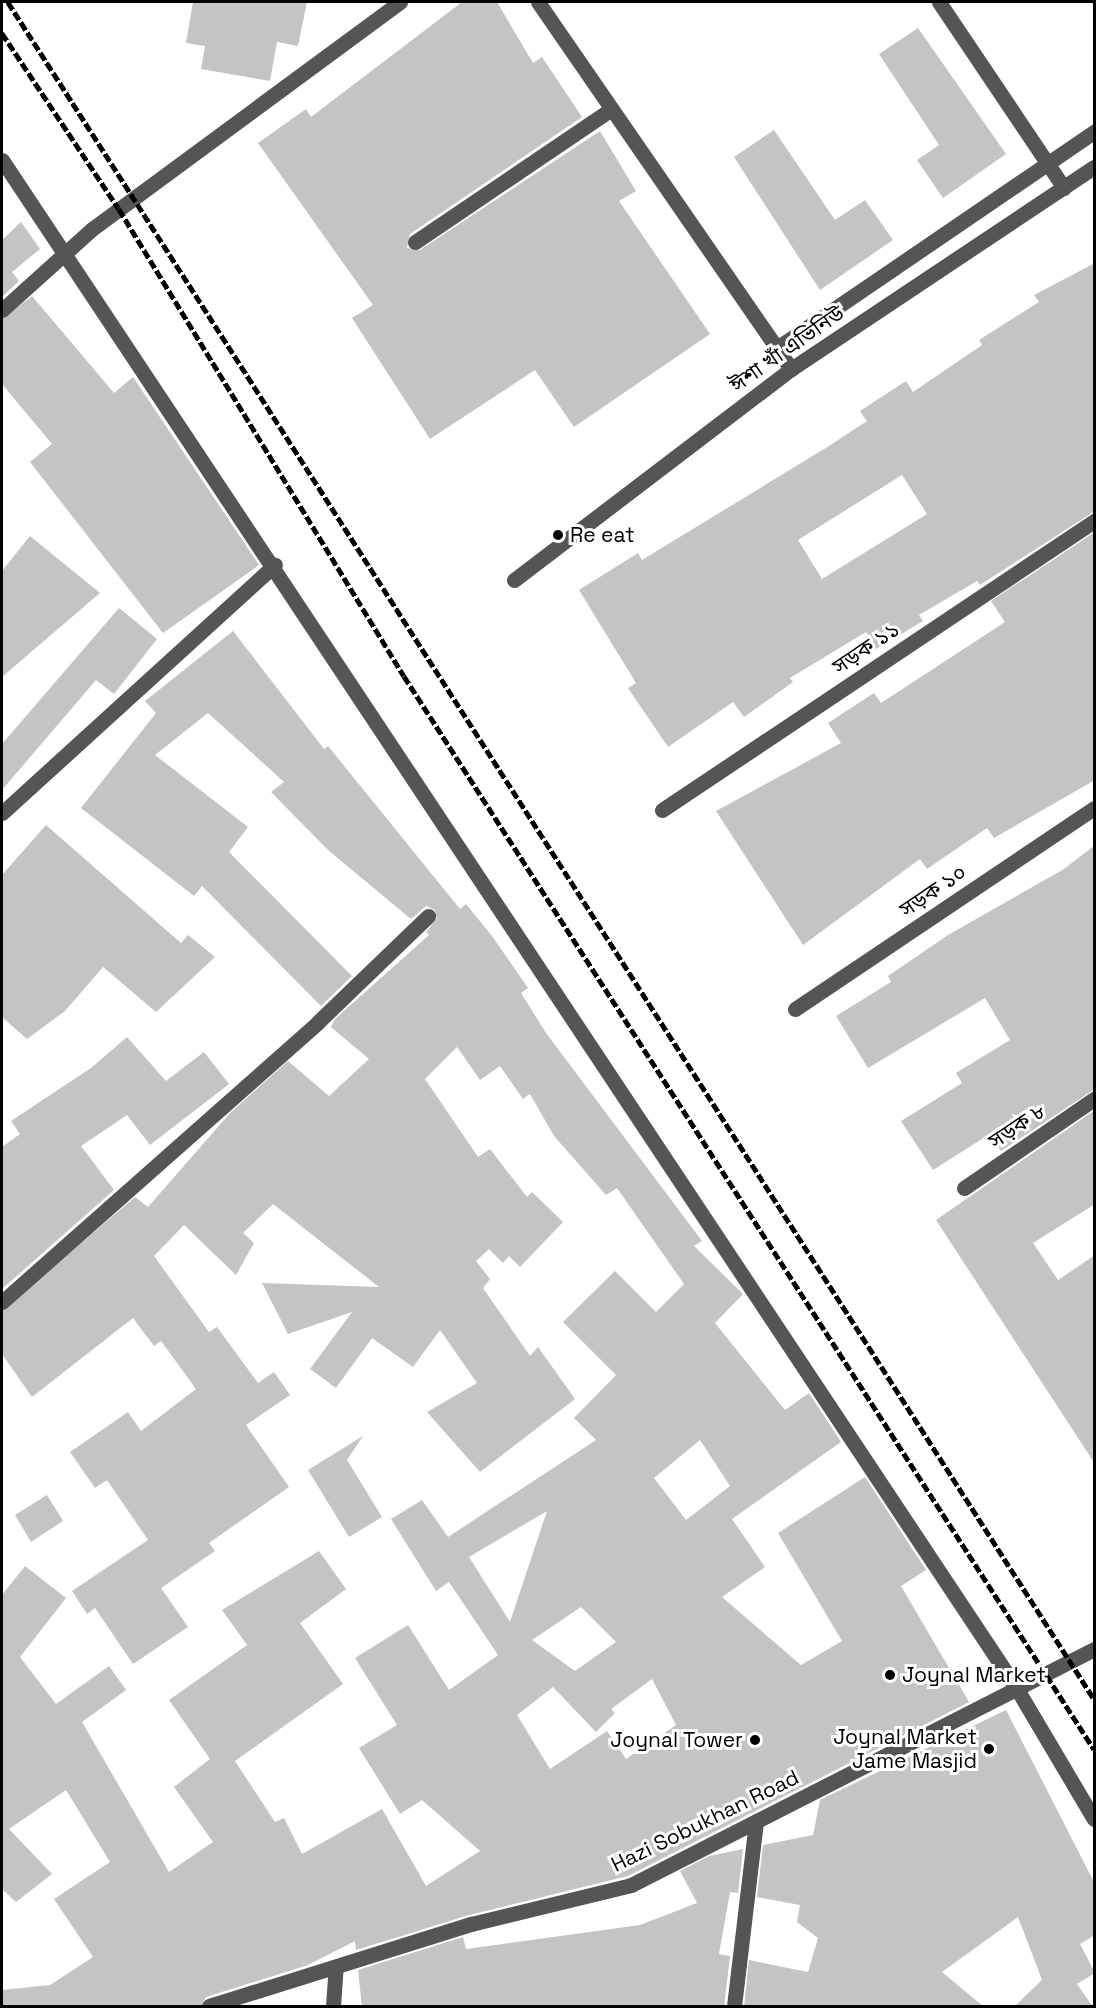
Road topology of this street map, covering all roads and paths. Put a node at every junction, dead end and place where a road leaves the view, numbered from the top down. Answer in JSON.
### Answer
{"nodes":[{"id":1,"x":400,"y":2,"type":"edge"},
{"id":2,"x":538,"y":2,"type":"edge"},
{"id":3,"x":939,"y":2,"type":"edge"},
{"id":4,"x":610,"y":110,"type":"junction"},
{"id":5,"x":1095,"y":132,"type":"edge"},
{"id":6,"x":2,"y":160,"type":"edge"},
{"id":7,"x":1048,"y":164,"type":"junction"},
{"id":8,"x":1095,"y":167,"type":"edge"},
{"id":9,"x":1064,"y":188,"type":"junction"},
{"id":10,"x":415,"y":242,"type":"dead end"},
{"id":11,"x":67,"y":257,"type":"junction"},
{"id":12,"x":2,"y":310,"type":"edge"},
{"id":13,"x":777,"y":348,"type":"junction"},
{"id":14,"x":791,"y":369,"type":"junction"},
{"id":15,"x":1095,"y":521,"type":"edge"},
{"id":16,"x":275,"y":565,"type":"junction"},
{"id":17,"x":514,"y":580,"type":"dead end"},
{"id":18,"x":1095,"y":808,"type":"edge"},
{"id":19,"x":662,"y":810,"type":"dead end"},
{"id":20,"x":2,"y":813,"type":"edge"},
{"id":21,"x":428,"y":916,"type":"dead end"},
{"id":22,"x":795,"y":1009,"type":"dead end"},
{"id":23,"x":1095,"y":1100,"type":"edge"},
{"id":24,"x":964,"y":1188,"type":"dead end"},
{"id":25,"x":2,"y":1302,"type":"edge"},
{"id":26,"x":1095,"y":1649,"type":"edge"},
{"id":27,"x":1017,"y":1689,"type":"junction"},
{"id":28,"x":1095,"y":1819,"type":"edge"},
{"id":29,"x":756,"y":1821,"type":"junction"},
{"id":30,"x":336,"y":1967,"type":"junction"},
{"id":31,"x":209,"y":2007,"type":"edge"},
{"id":32,"x":333,"y":2007,"type":"edge"},
{"id":33,"x":734,"y":2007,"type":"edge"}],
"edges":[{"from":1,"to":11,"type":"street"},
{"from":2,"to":4,"type":"street"},
{"from":3,"to":7,"type":"street"},
{"from":4,"to":10,"type":"street"},
{"from":4,"to":13,"type":"street"},
{"from":5,"to":7,"type":"street"},
{"from":6,"to":11,"type":"street"},
{"from":7,"to":9,"type":"street"},
{"from":7,"to":13,"type":"street"},
{"from":8,"to":9,"type":"street","name":"ঈশা খাঁ এভিনিউ"},
{"from":9,"to":14,"type":"street","name":"ঈশা খাঁ এভিনিউ"},
{"from":11,"to":12,"type":"street"},
{"from":11,"to":16,"type":"street"},
{"from":13,"to":14,"type":"street"},
{"from":14,"to":17,"type":"street","name":"ঈশা খাঁ এভিনিউ"},
{"from":15,"to":19,"type":"street","name":"সড়ক ১১"},
{"from":16,"to":20,"type":"street"},
{"from":16,"to":27,"type":"street"},
{"from":18,"to":22,"type":"street","name":"সড়ক ১০"},
{"from":21,"to":25,"type":"street"},
{"from":23,"to":24,"type":"street","name":"সড়ক ৮"},
{"from":26,"to":27,"type":"street","name":"Hazi Sobukhan Road"},
{"from":27,"to":28,"type":"street"},
{"from":27,"to":29,"type":"street","name":"Hazi Sobukhan Road"},
{"from":29,"to":30,"type":"street","name":"Hazi Sobukhan Road"},
{"from":29,"to":33,"type":"street"},
{"from":30,"to":31,"type":"street","name":"Hazi Sobukhan Road"},
{"from":30,"to":32,"type":"street"}]}
